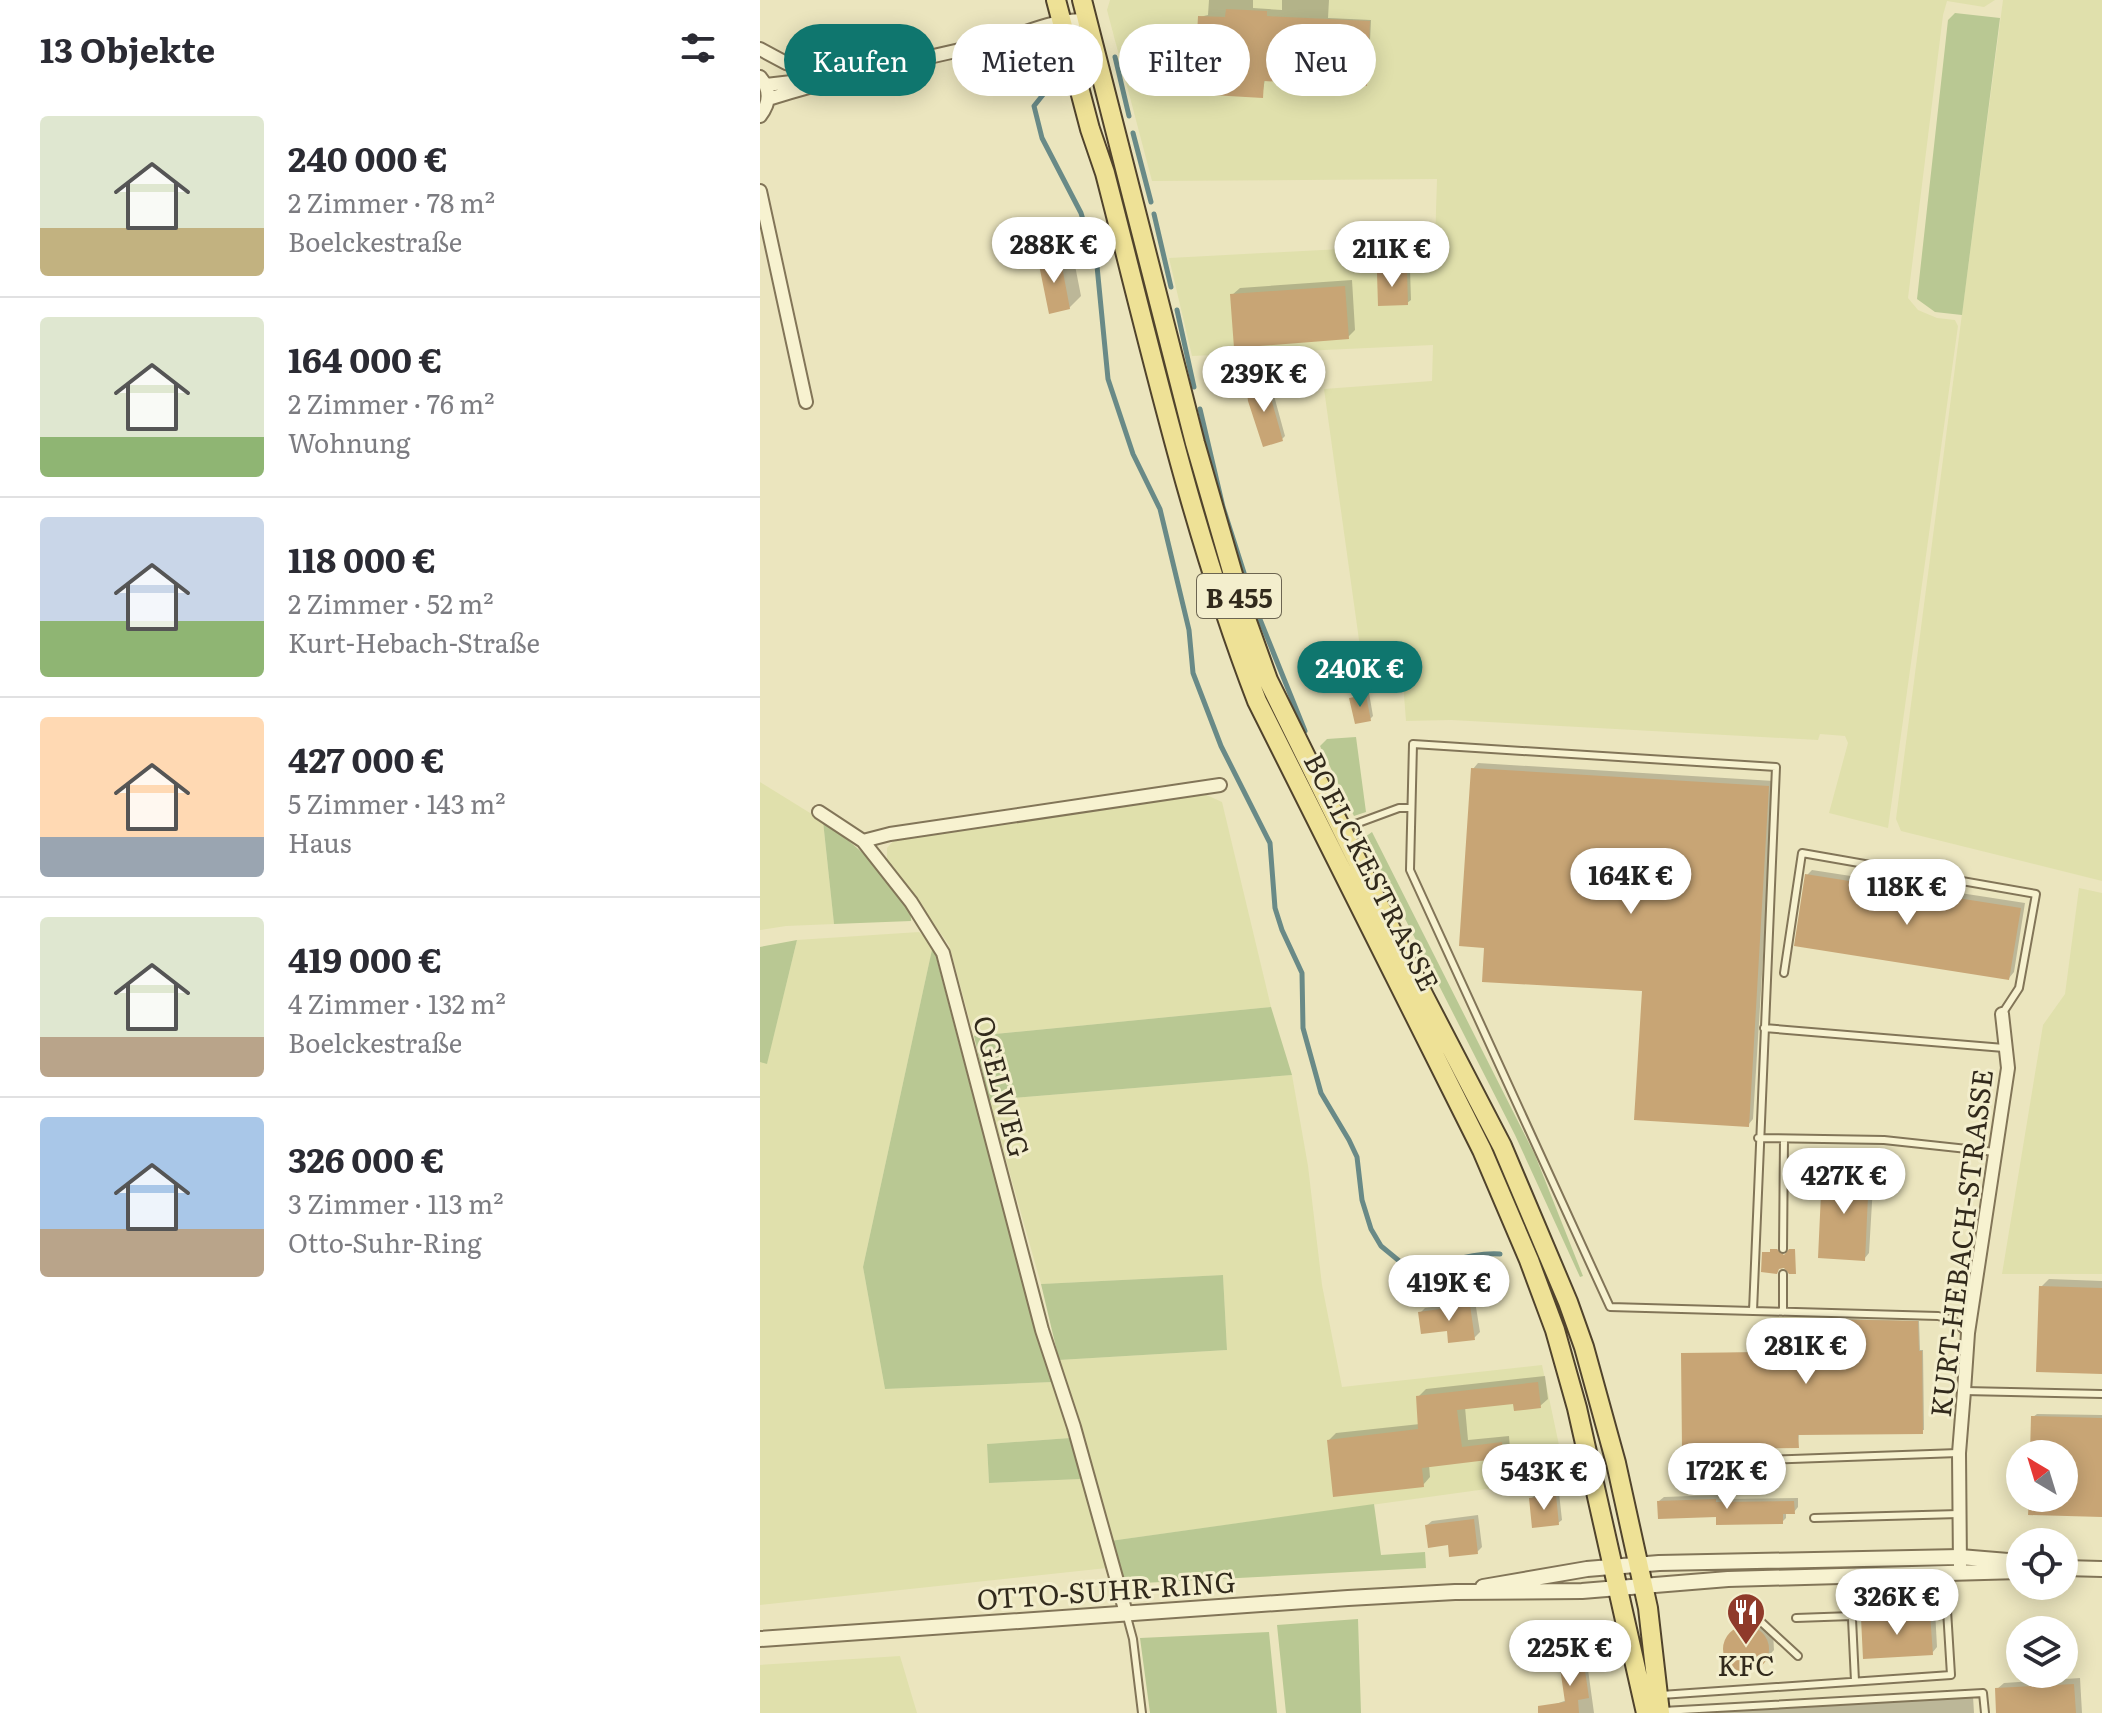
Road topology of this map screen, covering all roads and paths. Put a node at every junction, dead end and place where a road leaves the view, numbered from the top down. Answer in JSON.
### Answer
{"nodes":[{"id":1,"x":1056,"y":0,"type":"edge"},
{"id":2,"x":1085,"y":6,"type":"edge"},
{"id":3,"x":1062,"y":24,"type":"edge"},
{"id":4,"x":1064,"y":24,"type":"edge"},
{"id":5,"x":760,"y":49,"type":"edge"},
{"id":6,"x":784,"y":62,"type":"edge"},
{"id":7,"x":784,"y":80,"type":"edge"},
{"id":8,"x":763,"y":81,"type":"edge"},
{"id":9,"x":784,"y":94,"type":"edge"},
{"id":10,"x":1081,"y":96,"type":"edge"},
{"id":11,"x":768,"y":99,"type":"junction"},
{"id":12,"x":760,"y":116,"type":"edge"},
{"id":13,"x":760,"y":191,"type":"edge"},
{"id":14,"x":806,"y":402,"type":"dead end"},
{"id":15,"x":1220,"y":785,"type":"dead end"},
{"id":16,"x":1411,"y":808,"type":"junction"},
{"id":17,"x":819,"y":812,"type":"dead end"},
{"id":18,"x":1342,"y":830,"type":"junction"},
{"id":19,"x":863,"y":841,"type":"junction"},
{"id":20,"x":1784,"y":973,"type":"dead end"},
{"id":21,"x":2002,"y":1014,"type":"joint"},
{"id":22,"x":1764,"y":1028,"type":"junction"},
{"id":23,"x":2008,"y":1048,"type":"junction"},
{"id":24,"x":1758,"y":1138,"type":"junction"},
{"id":25,"x":1784,"y":1139,"type":"junction"},
{"id":26,"x":1995,"y":1152,"type":"junction"},
{"id":27,"x":1783,"y":1249,"type":"dead end"},
{"id":28,"x":1783,"y":1274,"type":"dead end"},
{"id":29,"x":1753,"y":1311,"type":"junction"},
{"id":30,"x":1783,"y":1312,"type":"junction"},
{"id":31,"x":1968,"y":1333,"type":"junction"},
{"id":32,"x":1964,"y":1391,"type":"junction"},
{"id":33,"x":2102,"y":1394,"type":"edge"},
{"id":34,"x":1959,"y":1453,"type":"junction"},
{"id":35,"x":1737,"y":1461,"type":"dead end"},
{"id":36,"x":1959,"y":1514,"type":"junction"},
{"id":37,"x":1814,"y":1518,"type":"dead end"},
{"id":38,"x":1960,"y":1557,"type":"junction"},
{"id":39,"x":1850,"y":1558,"type":"junction"},
{"id":40,"x":2006,"y":1561,"type":"edge"},
{"id":41,"x":1638,"y":1564,"type":"junction"},
{"id":42,"x":1613,"y":1566,"type":"junction"},
{"id":43,"x":2078,"y":1568,"type":"edge"},
{"id":44,"x":2102,"y":1569,"type":"edge"},
{"id":45,"x":2006,"y":1572,"type":"edge"},
{"id":46,"x":1961,"y":1574,"type":"junction"},
{"id":47,"x":1850,"y":1576,"type":"junction"},
{"id":48,"x":1643,"y":1586,"type":"junction"},
{"id":49,"x":1617,"y":1589,"type":"junction"},
{"id":50,"x":1455,"y":1592,"type":"junction"},
{"id":51,"x":1947,"y":1610,"type":"dead end"},
{"id":52,"x":1126,"y":1613,"type":"junction"},
{"id":53,"x":1852,"y":1616,"type":"junction"},
{"id":54,"x":1796,"y":1618,"type":"dead end"},
{"id":55,"x":1758,"y":1619,"type":"dead end"},
{"id":56,"x":760,"y":1639,"type":"edge"},
{"id":57,"x":1798,"y":1656,"type":"dead end"},
{"id":58,"x":1855,"y":1681,"type":"junction"},
{"id":59,"x":1656,"y":1708,"type":"edge"},
{"id":60,"x":1142,"y":1713,"type":"edge"},
{"id":61,"x":1985,"y":1713,"type":"edge"}],
"edges":[{"from":1,"to":3,"type":"main road","name":"BOELCKESTRASSE","number":"B 455"},
{"from":2,"to":4,"type":"street"},
{"from":2,"to":18,"type":"main road","name":"BOELCKESTRASSE","number":"B 455"},
{"from":5,"to":6,"type":"street"},
{"from":7,"to":8,"type":"street"},
{"from":8,"to":11,"type":"street"},
{"from":9,"to":11,"type":"street"},
{"from":10,"to":42,"type":"main road","name":"BOELCKESTRASSE","number":"B 455"},
{"from":11,"to":12,"type":"street"},
{"from":13,"to":14,"type":"street"},
{"from":15,"to":19,"type":"street"},
{"from":16,"to":18,"type":"lane"},
{"from":16,"to":22,"type":"lane"},
{"from":16,"to":29,"type":"lane"},
{"from":17,"to":19,"type":"street","name":"OGELWEG"},
{"from":18,"to":41,"type":"main road","name":"BOELCKESTRASSE","number":"B 455"},
{"from":19,"to":52,"type":"street","name":"OGELWEG"},
{"from":20,"to":21,"type":"lane"},
{"from":21,"to":23,"type":"street","name":"KURT-HEBACH-STRASSE"},
{"from":22,"to":23,"type":"lane"},
{"from":22,"to":24,"type":"lane"},
{"from":23,"to":26,"type":"street","name":"KURT-HEBACH-STRASSE"},
{"from":24,"to":25,"type":"lane"},
{"from":24,"to":29,"type":"lane"},
{"from":25,"to":26,"type":"lane"},
{"from":25,"to":27,"type":"lane"},
{"from":26,"to":31,"type":"street","name":"KURT-HEBACH-STRASSE"},
{"from":28,"to":30,"type":"lane"},
{"from":29,"to":30,"type":"lane"},
{"from":30,"to":31,"type":"lane"},
{"from":31,"to":32,"type":"street","name":"KURT-HEBACH-STRASSE"},
{"from":32,"to":33,"type":"lane"},
{"from":32,"to":34,"type":"street","name":"KURT-HEBACH-STRASSE"},
{"from":34,"to":35,"type":"lane"},
{"from":34,"to":36,"type":"street","name":"KURT-HEBACH-STRASSE"},
{"from":36,"to":37,"type":"lane"},
{"from":36,"to":38,"type":"street","name":"KURT-HEBACH-STRASSE"},
{"from":38,"to":39,"type":"street","name":"OTTO-SUHR-RING"},
{"from":38,"to":40,"type":"street","name":"OTTO-SUHR-RING"},
{"from":38,"to":46,"type":"street","name":"KURT-HEBACH-STRASSE"},
{"from":39,"to":41,"type":"street","name":"OTTO-SUHR-RING"},
{"from":39,"to":47,"type":"lane"},
{"from":41,"to":42,"type":"street","name":"OTTO-SUHR-RING"},
{"from":41,"to":48,"type":"main road","name":"BOELCKESTRASSE","number":"B 455"},
{"from":42,"to":49,"type":"main road","name":"BOELCKESTRASSE","number":"B 455"},
{"from":42,"to":50,"type":"street","name":"OTTO-SUHR-RING"},
{"from":43,"to":44,"type":"street"},
{"from":45,"to":46,"type":"street","name":"OTTO-SUHR-RING"},
{"from":46,"to":47,"type":"street","name":"OTTO-SUHR-RING"},
{"from":47,"to":48,"type":"street","name":"OTTO-SUHR-RING"},
{"from":47,"to":53,"type":"lane"},
{"from":48,"to":49,"type":"street","name":"OTTO-SUHR-RING"},
{"from":48,"to":59,"type":"main road","name":"BOELCKESTRASSE","number":"B 455"},
{"from":49,"to":50,"type":"street","name":"OTTO-SUHR-RING"},
{"from":49,"to":59,"type":"main road","name":"BOELCKESTRASSE","number":"B 455"},
{"from":50,"to":52,"type":"street","name":"OTTO-SUHR-RING"},
{"from":51,"to":58,"type":"lane"},
{"from":52,"to":56,"type":"street","name":"OTTO-SUHR-RING"},
{"from":52,"to":60,"type":"lane","name":"OGELWEG"},
{"from":53,"to":54,"type":"lane"},
{"from":53,"to":58,"type":"lane"},
{"from":55,"to":57,"type":"lane"},
{"from":58,"to":59,"type":"lane"},
{"from":59,"to":61,"type":"lane"}]}
